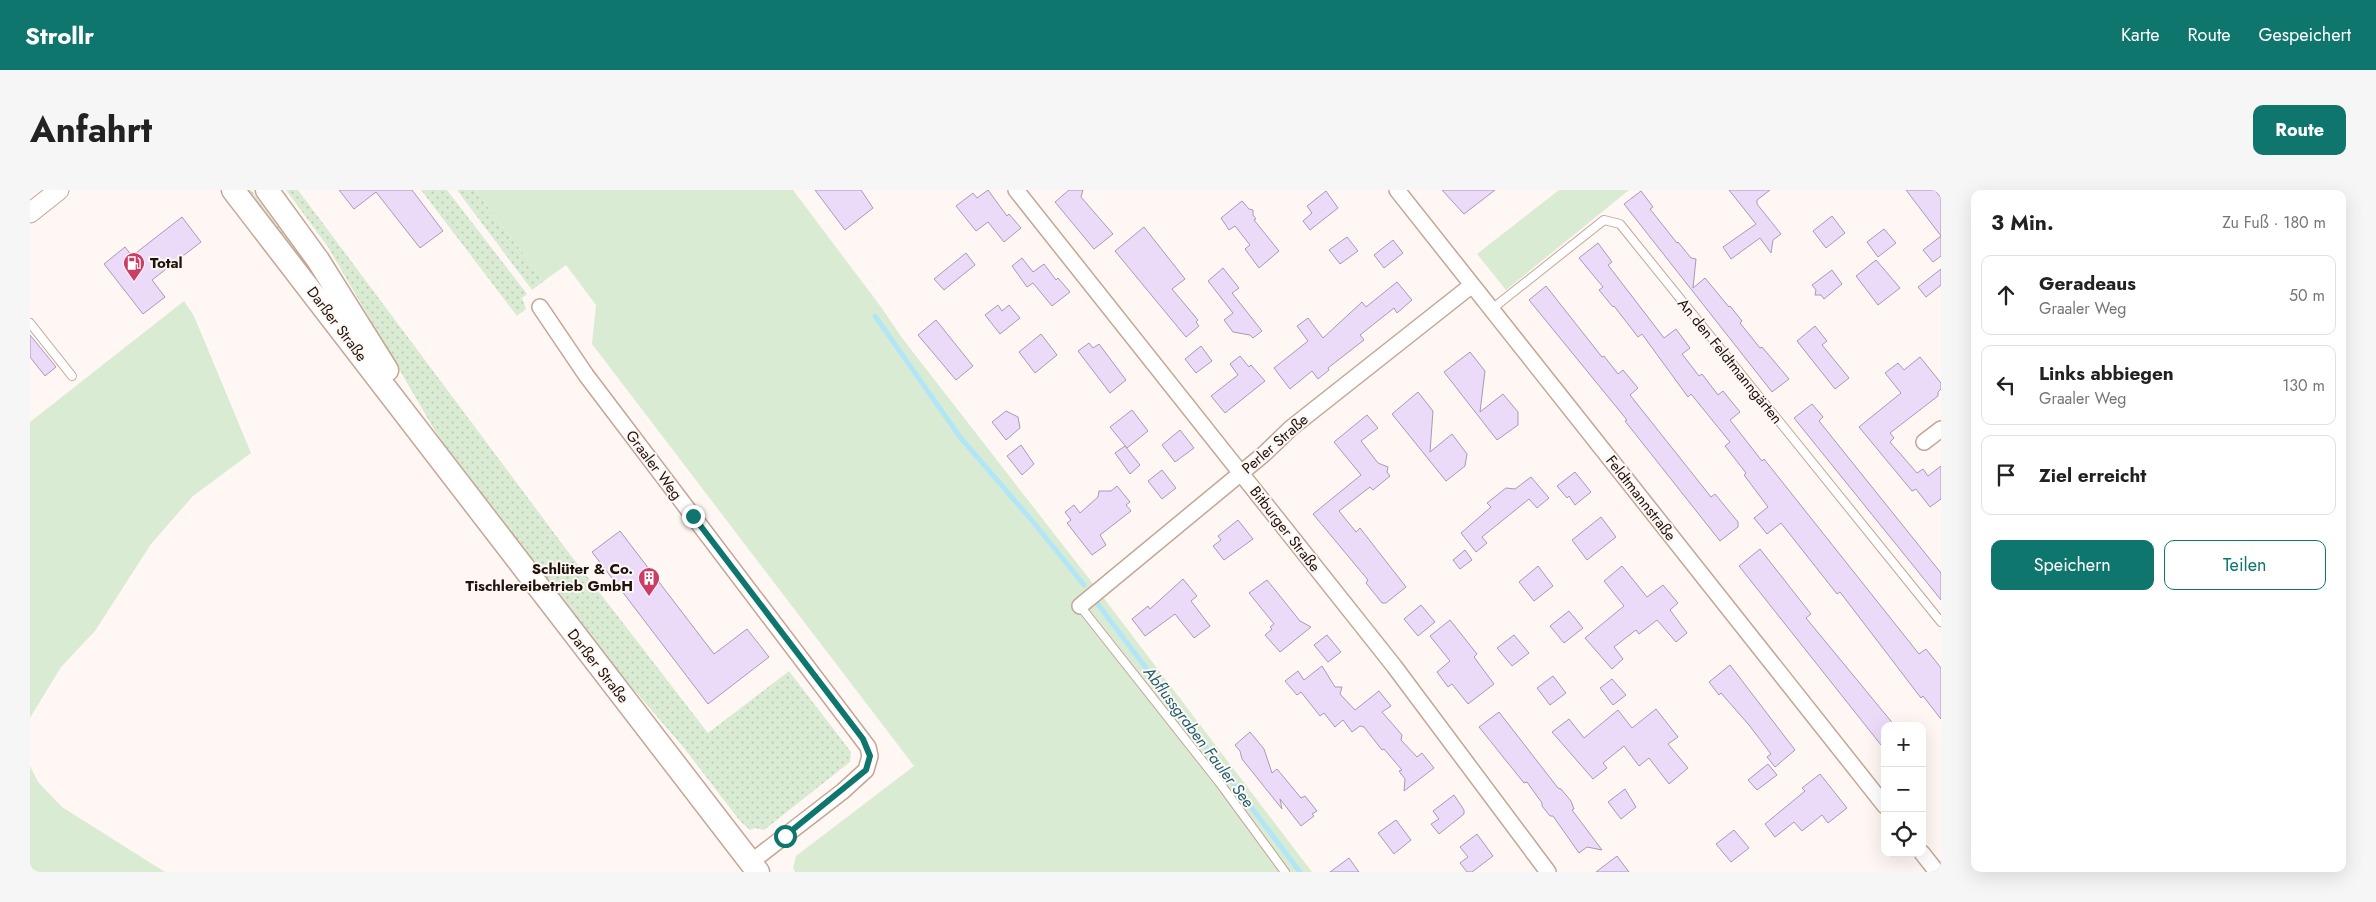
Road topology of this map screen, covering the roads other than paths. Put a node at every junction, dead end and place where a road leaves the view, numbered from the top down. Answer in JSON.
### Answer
{"nodes":[{"id":1,"x":59,"y":190,"type":"edge"},
{"id":2,"x":233,"y":190,"type":"edge"},
{"id":3,"x":267,"y":190,"type":"edge"},
{"id":4,"x":1016,"y":190,"type":"edge"},
{"id":5,"x":1397,"y":190,"type":"edge"},
{"id":6,"x":30,"y":213,"type":"edge"},
{"id":7,"x":1472,"y":285,"type":"junction"},
{"id":8,"x":540,"y":307,"type":"dead end"},
{"id":9,"x":1492,"y":309,"type":"junction"},
{"id":10,"x":30,"y":323,"type":"edge"},
{"id":11,"x":72,"y":376,"type":"dead end"},
{"id":12,"x":1941,"y":429,"type":"edge"},
{"id":13,"x":1924,"y":442,"type":"dead end"},
{"id":14,"x":439,"y":459,"type":"junction"},
{"id":15,"x":1241,"y":473,"type":"junction"},
{"id":16,"x":1080,"y":606,"type":"joint"},
{"id":17,"x":1941,"y":622,"type":"edge"},
{"id":18,"x":1881,"y":801,"type":"edge"},
{"id":19,"x":1925,"y":857,"type":"edge"},
{"id":20,"x":755,"y":867,"type":"edge"},
{"id":21,"x":1285,"y":872,"type":"edge"},
{"id":22,"x":1548,"y":872,"type":"edge"},
{"id":23,"x":1937,"y":872,"type":"edge"}],
"edges":[{"from":1,"to":6,"type":"street"},
{"from":2,"to":14,"type":"main road","name":"Darßer Straße"},
{"from":3,"to":14,"type":"main road","name":"Darßer Straße"},
{"from":4,"to":15,"type":"street","name":"Bitburger Straße"},
{"from":5,"to":7,"type":"street","name":"Feldtmannstraße"},
{"from":7,"to":9,"type":"street","name":"Feldtmannstraße"},
{"from":7,"to":15,"type":"street","name":"Perler Straße"},
{"from":8,"to":20,"type":"street","name":"Graaler Weg"},
{"from":9,"to":17,"type":"lane","name":"An den Feldtmanngärten"},
{"from":9,"to":18,"type":"street","name":"Feldtmannstraße"},
{"from":10,"to":11,"type":"lane"},
{"from":12,"to":13,"type":"street"},
{"from":14,"to":20,"type":"main road","name":"Darßer Straße"},
{"from":15,"to":16,"type":"street","name":"Perler Straße"},
{"from":15,"to":22,"type":"street","name":"Bitburger Straße"},
{"from":16,"to":21,"type":"lane"},
{"from":19,"to":23,"type":"street"}]}
